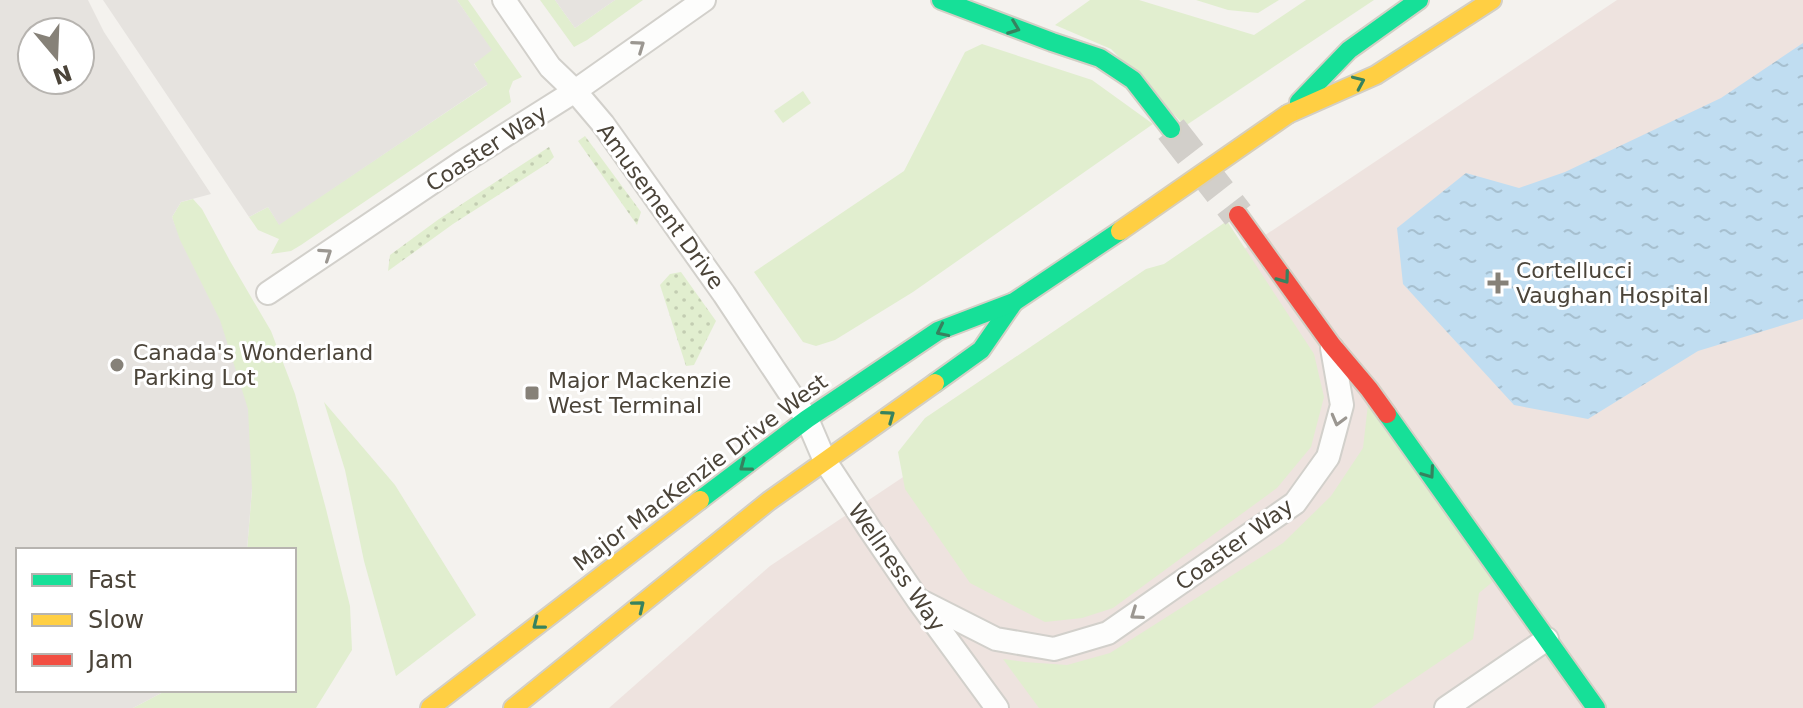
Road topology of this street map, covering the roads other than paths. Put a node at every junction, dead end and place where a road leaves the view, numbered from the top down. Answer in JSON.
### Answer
{"nodes":[{"id":1,"x":504,"y":0,"type":"edge"},
{"id":2,"x":704,"y":0,"type":"edge"},
{"id":3,"x":941,"y":0,"type":"edge"},
{"id":4,"x":1419,"y":0,"type":"edge"},
{"id":5,"x":1492,"y":0,"type":"edge"},
{"id":6,"x":575,"y":91,"type":"junction"},
{"id":7,"x":1288,"y":114,"type":"junction"},
{"id":8,"x":1171,"y":129,"type":"tunnel mouth"},
{"id":9,"x":1238,"y":215,"type":"tunnel mouth"},
{"id":10,"x":268,"y":293,"type":"dead end"},
{"id":11,"x":1014,"y":302,"type":"junction"},
{"id":12,"x":1331,"y":344,"type":"junction"},
{"id":13,"x":807,"y":419,"type":"junction"},
{"id":14,"x":825,"y":461,"type":"junction"},
{"id":15,"x":918,"y":600,"type":"junction"},
{"id":16,"x":1547,"y":639,"type":"junction"},
{"id":17,"x":430,"y":708,"type":"edge"},
{"id":18,"x":513,"y":708,"type":"edge"},
{"id":19,"x":997,"y":708,"type":"edge"},
{"id":20,"x":1446,"y":708,"type":"edge"},
{"id":21,"x":1596,"y":708,"type":"edge"}],
"edges":[{"from":1,"to":6,"type":"street","name":"Amusement Drive"},
{"from":6,"to":2,"type":"street","name":"Coaster Way","one_way":true},
{"from":3,"to":8,"type":"main road","one_way":true},
{"from":4,"to":7,"type":"main road","name":"Major MacKenzie Drive West"},
{"from":7,"to":5,"type":"main road","name":"Major MacKenzie Drive West","one_way":true},
{"from":10,"to":6,"type":"street","name":"Coaster Way","one_way":true},
{"from":6,"to":13,"type":"street","name":"Amusement Drive"},
{"from":7,"to":11,"type":"main road","name":"Major MacKenzie Drive West","bridge":true},
{"from":9,"to":12,"type":"main road","name":"Coaster Way","one_way":true},
{"from":11,"to":13,"type":"main road","name":"Major MacKenzie Drive West","one_way":true},
{"from":14,"to":11,"type":"main road","name":"Major MacKenzie Drive West","one_way":true},
{"from":12,"to":15,"type":"street","name":"Coaster Way","one_way":true},
{"from":12,"to":16,"type":"main road","one_way":true},
{"from":13,"to":14,"type":"street","name":"Wellness Way"},
{"from":13,"to":17,"type":"main road","name":"Major MacKenzie Drive West","one_way":true},
{"from":14,"to":15,"type":"street","name":"Wellness Way"},
{"from":18,"to":14,"type":"main road","name":"Major MacKenzie Drive West","one_way":true},
{"from":15,"to":19,"type":"street","name":"Wellness Way"},
{"from":16,"to":20,"type":"street"},
{"from":16,"to":21,"type":"main road"}]}
